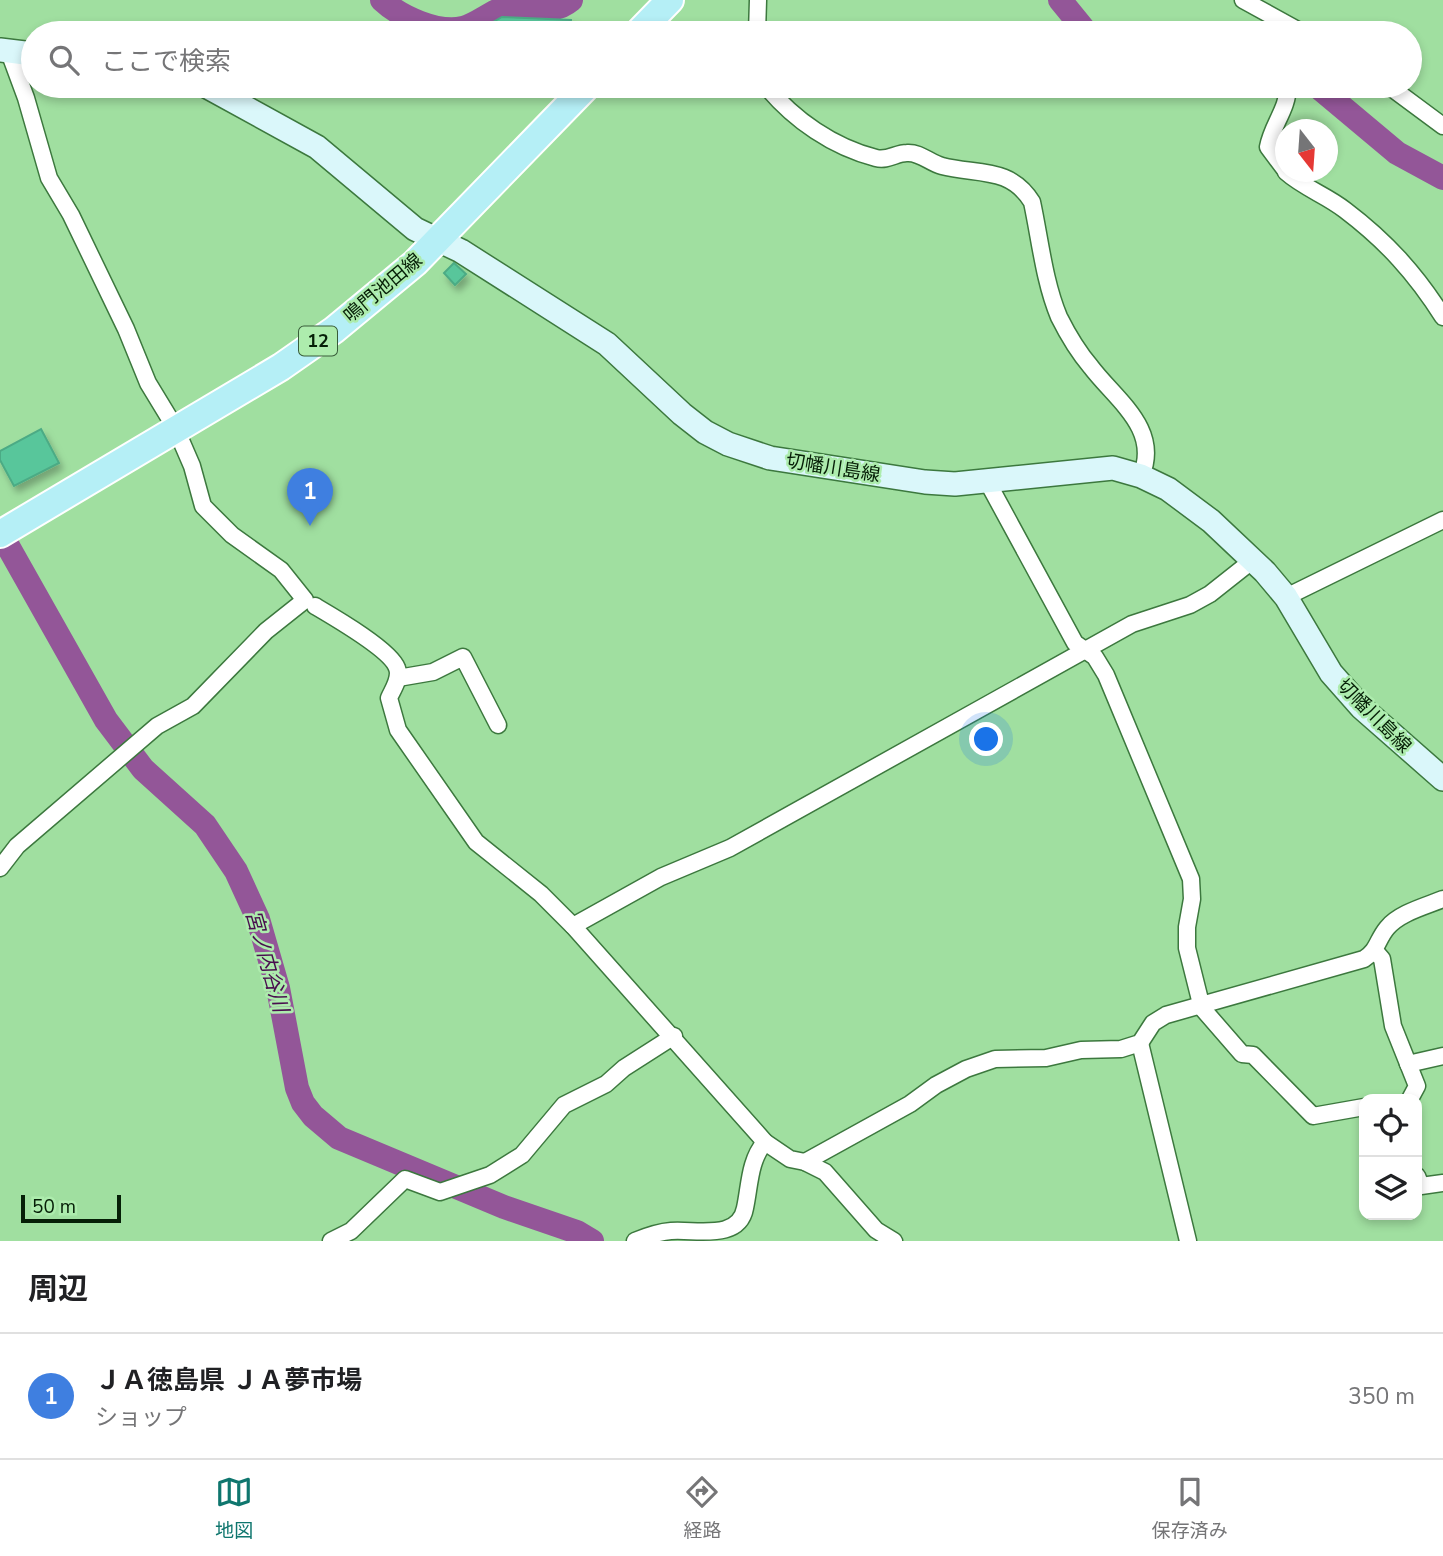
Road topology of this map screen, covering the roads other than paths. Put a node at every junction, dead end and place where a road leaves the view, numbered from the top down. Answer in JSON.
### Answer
{"nodes":[{"id":1,"x":670,"y":0,"type":"edge"},
{"id":2,"x":758,"y":0,"type":"edge"},
{"id":3,"x":1243,"y":0,"type":"edge"},
{"id":4,"x":650,"y":21,"type":"edge"},
{"id":5,"x":757,"y":21,"type":"edge"},
{"id":6,"x":1280,"y":21,"type":"edge"},
{"id":7,"x":4,"y":51,"type":"edge"},
{"id":8,"x":21,"y":87,"type":"edge"},
{"id":9,"x":26,"y":98,"type":"edge"},
{"id":10,"x":228,"y":98,"type":"edge"},
{"id":11,"x":575,"y":98,"type":"edge"},
{"id":12,"x":776,"y":98,"type":"edge"},
{"id":13,"x":1288,"y":98,"type":"edge"},
{"id":14,"x":1405,"y":98,"type":"edge"},
{"id":15,"x":1278,"y":119,"type":"edge"},
{"id":16,"x":1275,"y":125,"type":"edge"},
{"id":17,"x":1443,"y":126,"type":"edge"},
{"id":18,"x":1275,"y":156,"type":"edge"},
{"id":19,"x":1297,"y":182,"type":"edge"},
{"id":20,"x":438,"y":240,"type":"junction"},
{"id":21,"x":1443,"y":317,"type":"edge"},
{"id":22,"x":176,"y":429,"type":"junction"},
{"id":23,"x":1142,"y":476,"type":"junction"},
{"id":24,"x":987,"y":481,"type":"junction"},
{"id":25,"x":1443,"y":520,"type":"edge"},
{"id":26,"x":0,"y":534,"type":"edge"},
{"id":27,"x":1253,"y":560,"type":"junction"},
{"id":28,"x":1286,"y":597,"type":"junction"},
{"id":29,"x":315,"y":606,"type":"dead end"},
{"id":30,"x":1085,"y":652,"type":"junction"},
{"id":31,"x":398,"y":678,"type":"junction"},
{"id":32,"x":498,"y":725,"type":"dead end"},
{"id":33,"x":1443,"y":779,"type":"edge"},
{"id":34,"x":0,"y":868,"type":"edge"},
{"id":35,"x":1443,"y":899,"type":"edge"},
{"id":36,"x":573,"y":926,"type":"junction"},
{"id":37,"x":1376,"y":952,"type":"junction"},
{"id":38,"x":1202,"y":1008,"type":"junction"},
{"id":39,"x":674,"y":1036,"type":"junction"},
{"id":40,"x":1140,"y":1043,"type":"junction"},
{"id":41,"x":1443,"y":1056,"type":"edge"},
{"id":42,"x":1408,"y":1064,"type":"junction"},
{"id":43,"x":1413,"y":1094,"type":"edge"},
{"id":44,"x":1359,"y":1108,"type":"edge"},
{"id":45,"x":765,"y":1142,"type":"junction"},
{"id":46,"x":805,"y":1162,"type":"junction"},
{"id":47,"x":1443,"y":1183,"type":"edge"},
{"id":48,"x":1422,"y":1186,"type":"edge"},
{"id":49,"x":331,"y":1241,"type":"edge"},
{"id":50,"x":635,"y":1241,"type":"edge"},
{"id":51,"x":894,"y":1241,"type":"edge"},
{"id":52,"x":1188,"y":1241,"type":"edge"}],
"edges":[{"from":1,"to":4,"type":"main road"},
{"from":2,"to":5,"type":"street"},
{"from":3,"to":6,"type":"street"},
{"from":7,"to":8,"type":"street"},
{"from":9,"to":22,"type":"street"},
{"from":10,"to":20,"type":"main road","name":"切幡川島線"},
{"from":11,"to":20,"type":"main road","name":"鳴門池田線","number":"12"},
{"from":12,"to":23,"type":"street"},
{"from":13,"to":15,"type":"street"},
{"from":14,"to":17,"type":"street"},
{"from":16,"to":18,"type":"street"},
{"from":19,"to":21,"type":"street"},
{"from":20,"to":22,"type":"main road","name":"鳴門池田線","number":"12"},
{"from":20,"to":24,"type":"main road","name":"切幡川島線"},
{"from":22,"to":26,"type":"main road","name":"鳴門池田線","number":"12"},
{"from":22,"to":34,"type":"street"},
{"from":23,"to":24,"type":"main road","name":"切幡川島線"},
{"from":23,"to":27,"type":"main road","name":"切幡川島線"},
{"from":24,"to":30,"type":"street"},
{"from":25,"to":28,"type":"street"},
{"from":27,"to":28,"type":"main road","name":"切幡川島線"},
{"from":27,"to":30,"type":"street"},
{"from":28,"to":33,"type":"main road","name":"切幡川島線"},
{"from":29,"to":31,"type":"street"},
{"from":30,"to":36,"type":"street"},
{"from":30,"to":38,"type":"street"},
{"from":31,"to":32,"type":"street"},
{"from":31,"to":36,"type":"street"},
{"from":35,"to":37,"type":"street"},
{"from":36,"to":39,"type":"street"},
{"from":37,"to":38,"type":"street"},
{"from":37,"to":42,"type":"street"},
{"from":38,"to":40,"type":"street"},
{"from":38,"to":44,"type":"street"},
{"from":39,"to":45,"type":"street"},
{"from":39,"to":49,"type":"street"},
{"from":40,"to":46,"type":"street"},
{"from":40,"to":52,"type":"street"},
{"from":41,"to":42,"type":"street"},
{"from":42,"to":43,"type":"street"},
{"from":45,"to":46,"type":"street"},
{"from":45,"to":50,"type":"street"},
{"from":46,"to":51,"type":"street"},
{"from":47,"to":48,"type":"street"}]}
